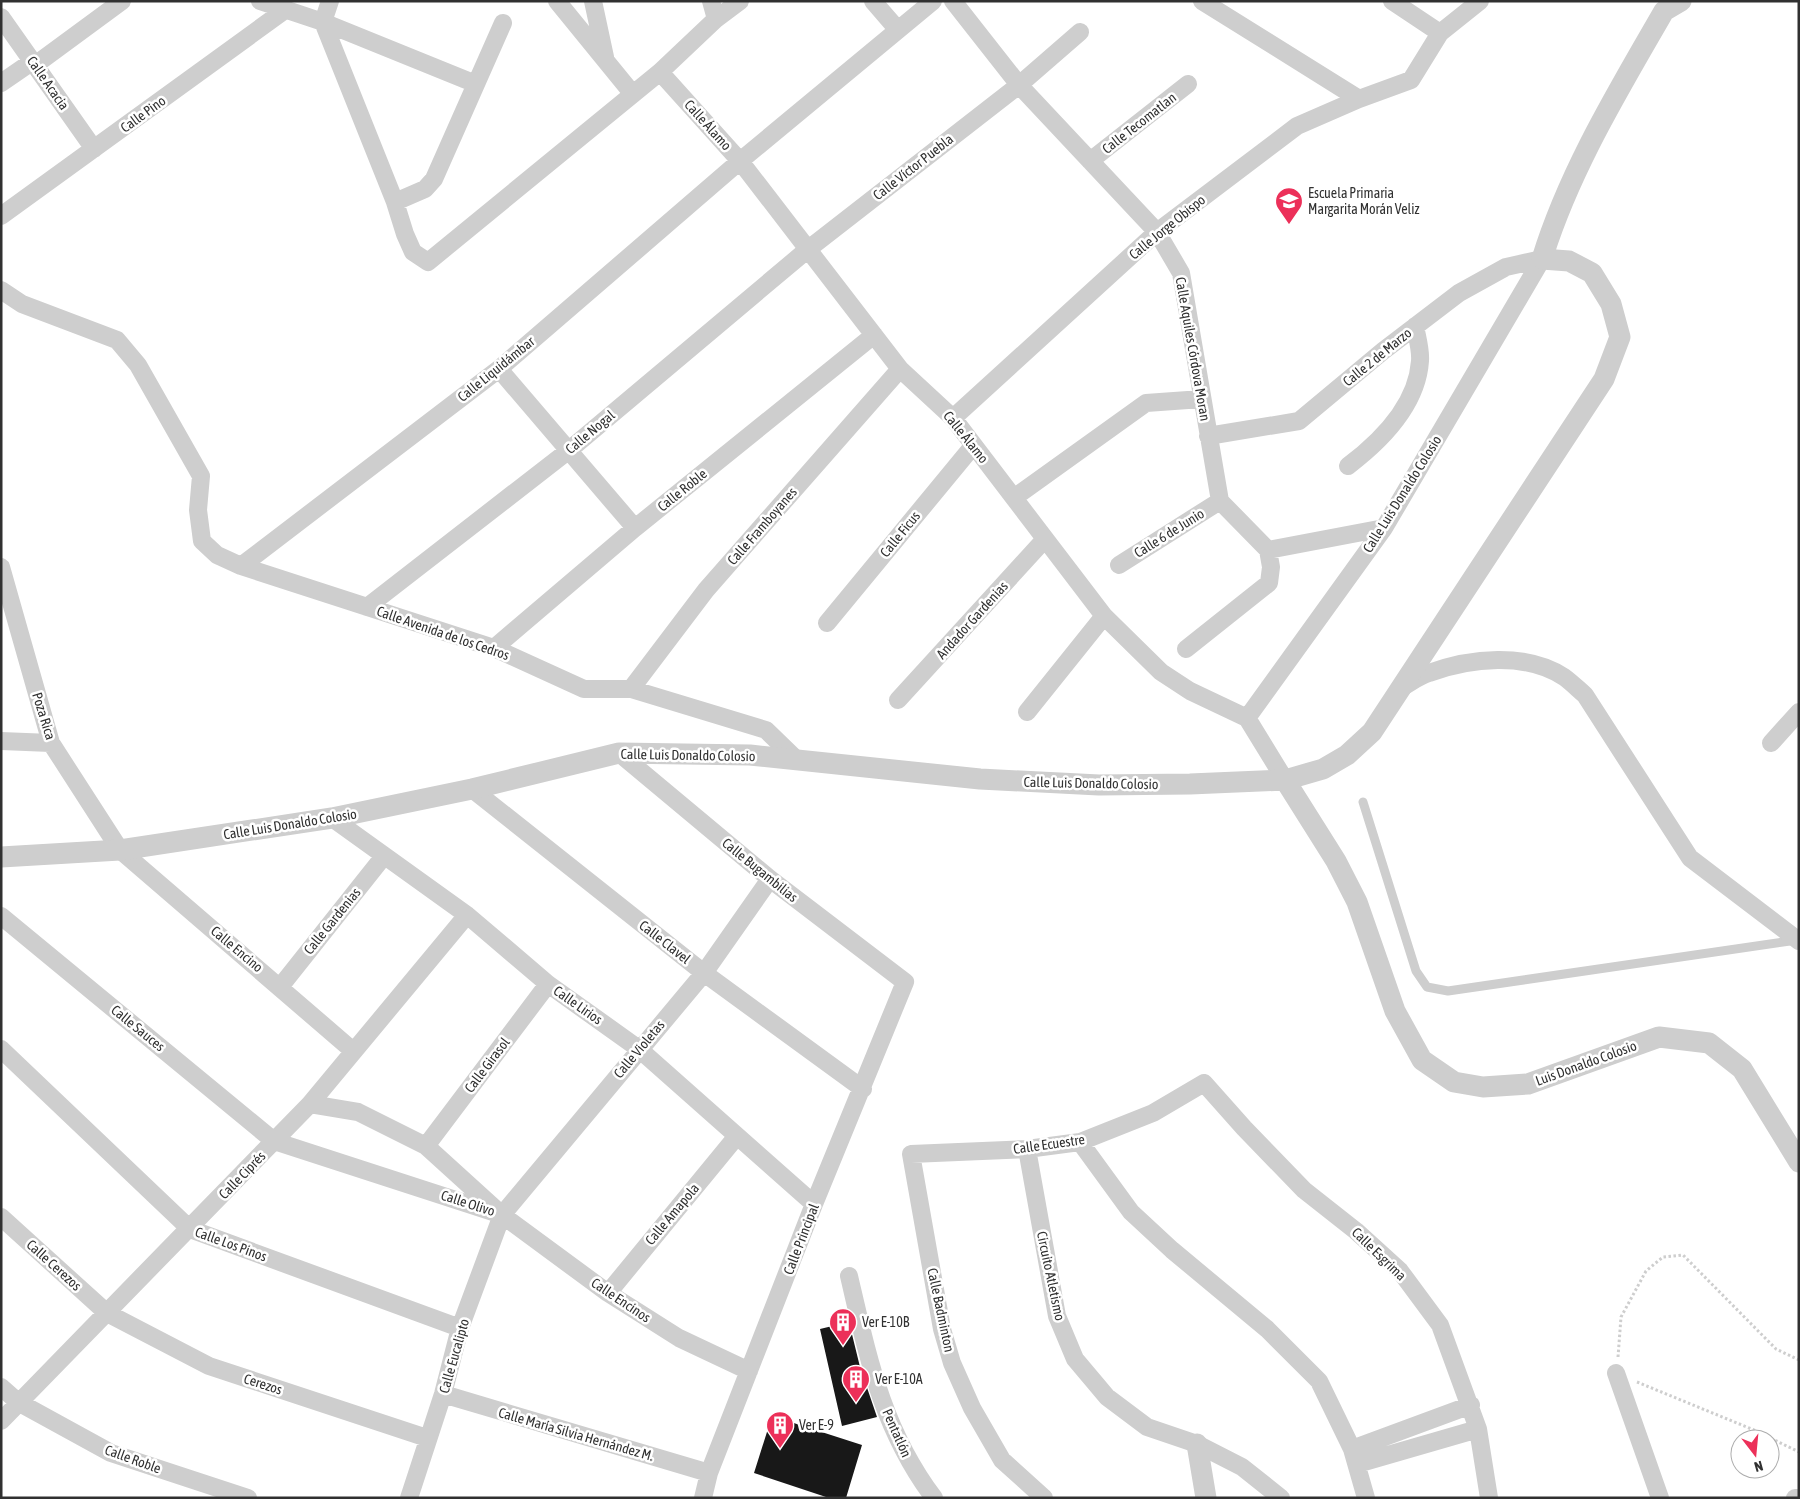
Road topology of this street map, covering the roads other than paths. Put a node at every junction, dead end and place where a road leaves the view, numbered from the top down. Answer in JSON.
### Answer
{"nodes":[{"id":1,"x":122,"y":1,"type":"edge"},
{"id":2,"x":260,"y":1,"type":"edge"},
{"id":3,"x":330,"y":1,"type":"edge"},
{"id":4,"x":557,"y":1,"type":"edge"},
{"id":5,"x":593,"y":1,"type":"edge"},
{"id":6,"x":711,"y":1,"type":"edge"},
{"id":7,"x":740,"y":1,"type":"edge"},
{"id":8,"x":873,"y":1,"type":"edge"},
{"id":9,"x":933,"y":1,"type":"edge"},
{"id":10,"x":953,"y":1,"type":"edge"},
{"id":11,"x":1202,"y":1,"type":"edge"},
{"id":12,"x":1392,"y":1,"type":"edge"},
{"id":13,"x":1480,"y":1,"type":"edge"},
{"id":14,"x":1681,"y":1,"type":"edge"},
{"id":15,"x":285,"y":10,"type":"junction"},
{"id":16,"x":1,"y":17,"type":"edge"},
{"id":17,"x":716,"y":19,"type":"junction"},
{"id":18,"x":323,"y":22,"type":"junction"},
{"id":19,"x":503,"y":23,"type":"dead end"},
{"id":20,"x":898,"y":30,"type":"junction"},
{"id":21,"x":1080,"y":32,"type":"dead end"},
{"id":22,"x":1440,"y":33,"type":"junction"},
{"id":23,"x":605,"y":60,"type":"junction"},
{"id":24,"x":34,"y":63,"type":"junction"},
{"id":25,"x":660,"y":72,"type":"junction"},
{"id":26,"x":1,"y":84,"type":"edge"},
{"id":27,"x":476,"y":84,"type":"junction"},
{"id":28,"x":1188,"y":84,"type":"dead end"},
{"id":29,"x":1019,"y":85,"type":"junction"},
{"id":30,"x":632,"y":93,"type":"junction"},
{"id":31,"x":1359,"y":99,"type":"junction"},
{"id":32,"x":94,"y":150,"type":"junction"},
{"id":33,"x":740,"y":160,"type":"junction"},
{"id":34,"x":1090,"y":161,"type":"junction"},
{"id":35,"x":395,"y":202,"type":"junction"},
{"id":36,"x":1,"y":216,"type":"edge"},
{"id":37,"x":1157,"y":232,"type":"junction"},
{"id":38,"x":807,"y":250,"type":"junction"},
{"id":39,"x":1542,"y":259,"type":"junction"},
{"id":40,"x":1,"y":290,"type":"edge"},
{"id":41,"x":1416,"y":326,"type":"junction"},
{"id":42,"x":874,"y":335,"type":"junction"},
{"id":43,"x":499,"y":369,"type":"junction"},
{"id":44,"x":900,"y":369,"type":"junction"},
{"id":45,"x":1202,"y":399,"type":"junction"},
{"id":46,"x":953,"y":418,"type":"junction"},
{"id":47,"x":1208,"y":436,"type":"junction"},
{"id":48,"x":973,"y":446,"type":"junction"},
{"id":49,"x":568,"y":451,"type":"junction"},
{"id":50,"x":1348,"y":466,"type":"dead end"},
{"id":51,"x":1015,"y":497,"type":"junction"},
{"id":52,"x":1220,"y":501,"type":"junction"},
{"id":53,"x":635,"y":528,"type":"junction"},
{"id":54,"x":1384,"y":528,"type":"junction"},
{"id":55,"x":1045,"y":539,"type":"junction"},
{"id":56,"x":1268,"y":550,"type":"junction"},
{"id":57,"x":242,"y":566,"type":"junction"},
{"id":58,"x":1119,"y":566,"type":"dead end"},
{"id":59,"x":1,"y":567,"type":"edge"},
{"id":60,"x":367,"y":607,"type":"junction"},
{"id":61,"x":1104,"y":616,"type":"junction"},
{"id":62,"x":9,"y":618,"type":"edge"},
{"id":63,"x":827,"y":623,"type":"dead end"},
{"id":64,"x":494,"y":648,"type":"junction"},
{"id":65,"x":1186,"y":649,"type":"dead end"},
{"id":66,"x":1400,"y":689,"type":"junction"},
{"id":67,"x":631,"y":690,"type":"junction"},
{"id":68,"x":898,"y":700,"type":"dead end"},
{"id":69,"x":1027,"y":712,"type":"dead end"},
{"id":70,"x":1799,"y":712,"type":"edge"},
{"id":71,"x":1247,"y":718,"type":"junction"},
{"id":72,"x":1,"y":741,"type":"edge"},
{"id":73,"x":51,"y":743,"type":"junction"},
{"id":74,"x":1771,"y":743,"type":"dead end"},
{"id":75,"x":619,"y":752,"type":"junction"},
{"id":76,"x":798,"y":762,"type":"junction"},
{"id":77,"x":1285,"y":780,"type":"junction"},
{"id":78,"x":472,"y":789,"type":"junction"},
{"id":79,"x":1362,"y":802,"type":"dead end"},
{"id":80,"x":332,"y":818,"type":"junction"},
{"id":81,"x":120,"y":850,"type":"junction"},
{"id":82,"x":384,"y":856,"type":"junction"},
{"id":83,"x":4,"y":859,"type":"edge"},
{"id":84,"x":770,"y":879,"type":"junction"},
{"id":85,"x":467,"y":915,"type":"junction"},
{"id":86,"x":1,"y":916,"type":"edge"},
{"id":87,"x":1798,"y":941,"type":"edge"},
{"id":88,"x":704,"y":973,"type":"junction"},
{"id":89,"x":905,"y":982,"type":"joint"},
{"id":90,"x":548,"y":984,"type":"junction"},
{"id":91,"x":280,"y":987,"type":"junction"},
{"id":92,"x":639,"y":1049,"type":"junction"},
{"id":93,"x":1,"y":1050,"type":"edge"},
{"id":94,"x":352,"y":1050,"type":"junction"},
{"id":95,"x":1204,"y":1083,"type":"joint"},
{"id":96,"x":863,"y":1090,"type":"junction"},
{"id":97,"x":310,"y":1104,"type":"junction"},
{"id":98,"x":1773,"y":1118,"type":"junction"},
{"id":99,"x":737,"y":1136,"type":"junction"},
{"id":100,"x":274,"y":1141,"type":"junction"},
{"id":101,"x":1080,"y":1142,"type":"junction"},
{"id":102,"x":426,"y":1146,"type":"junction"},
{"id":103,"x":1027,"y":1149,"type":"junction"},
{"id":104,"x":1799,"y":1149,"type":"edge"},
{"id":105,"x":911,"y":1154,"type":"joint"},
{"id":106,"x":1799,"y":1162,"type":"edge"},
{"id":107,"x":814,"y":1204,"type":"junction"},
{"id":108,"x":502,"y":1214,"type":"junction"},
{"id":109,"x":1,"y":1217,"type":"edge"},
{"id":110,"x":190,"y":1229,"type":"junction"},
{"id":111,"x":849,"y":1276,"type":"dead end"},
{"id":112,"x":608,"y":1293,"type":"junction"},
{"id":113,"x":107,"y":1313,"type":"junction"},
{"id":114,"x":460,"y":1328,"type":"junction"},
{"id":115,"x":749,"y":1372,"type":"junction"},
{"id":116,"x":1616,"y":1373,"type":"road end"},
{"id":117,"x":1,"y":1387,"type":"edge"},
{"id":118,"x":443,"y":1394,"type":"junction"},
{"id":119,"x":18,"y":1402,"type":"junction"},
{"id":120,"x":1471,"y":1405,"type":"junction"},
{"id":121,"x":1,"y":1421,"type":"edge"},
{"id":122,"x":1478,"y":1429,"type":"junction"},
{"id":123,"x":427,"y":1438,"type":"junction"},
{"id":124,"x":1197,"y":1444,"type":"junction"},
{"id":125,"x":1354,"y":1456,"type":"junction"},
{"id":126,"x":709,"y":1473,"type":"junction"},
{"id":127,"x":248,"y":1498,"type":"edge"},
{"id":128,"x":409,"y":1498,"type":"edge"},
{"id":129,"x":703,"y":1498,"type":"edge"},
{"id":130,"x":934,"y":1498,"type":"edge"},
{"id":131,"x":1044,"y":1498,"type":"edge"},
{"id":132,"x":1206,"y":1498,"type":"edge"},
{"id":133,"x":1281,"y":1498,"type":"edge"},
{"id":134,"x":1366,"y":1498,"type":"edge"},
{"id":135,"x":1489,"y":1498,"type":"edge"},
{"id":136,"x":1660,"y":1498,"type":"edge"}],
"edges":[{"from":1,"to":24,"type":"street"},
{"from":2,"to":15,"type":"street"},
{"from":3,"to":18,"type":"street"},
{"from":4,"to":23,"type":"street"},
{"from":5,"to":23,"type":"street"},
{"from":6,"to":17,"type":"street"},
{"from":7,"to":17,"type":"street"},
{"from":8,"to":20,"type":"street"},
{"from":9,"to":20,"type":"street","name":"Calle Liquidámbar"},
{"from":10,"to":29,"type":"street","name":"Calle Aquiles Córdova Moran"},
{"from":11,"to":31,"type":"street"},
{"from":12,"to":22,"type":"street"},
{"from":13,"to":22,"type":"street"},
{"from":14,"to":39,"type":"street"},
{"from":15,"to":18,"type":"street"},
{"from":15,"to":32,"type":"street","name":"Calle Pino"},
{"from":16,"to":24,"type":"street","name":"Calle Acacia"},
{"from":17,"to":25,"type":"street"},
{"from":18,"to":27,"type":"street"},
{"from":18,"to":35,"type":"street"},
{"from":19,"to":27,"type":"street"},
{"from":20,"to":33,"type":"street","name":"Calle Liquidámbar"},
{"from":21,"to":29,"type":"street","name":"Calle Víctor Puebla"},
{"from":22,"to":31,"type":"street","name":"Calle Jorge Obispo"},
{"from":23,"to":30,"type":"street"},
{"from":24,"to":26,"type":"street"},
{"from":24,"to":32,"type":"street","name":"Calle Acacia"},
{"from":25,"to":30,"type":"street"},
{"from":25,"to":33,"type":"street","name":"Calle Álamo"},
{"from":27,"to":35,"type":"street"},
{"from":28,"to":34,"type":"street","name":"Calle Tecomatlan"},
{"from":29,"to":34,"type":"street","name":"Calle Aquiles Córdova Moran"},
{"from":29,"to":38,"type":"street","name":"Calle Víctor Puebla"},
{"from":30,"to":35,"type":"street"},
{"from":31,"to":37,"type":"street","name":"Calle Jorge Obispo"},
{"from":32,"to":36,"type":"street","name":"Calle Pino"},
{"from":33,"to":38,"type":"street","name":"Calle Álamo"},
{"from":33,"to":43,"type":"street","name":"Calle Liquidámbar"},
{"from":34,"to":37,"type":"street","name":"Calle Aquiles Córdova Moran"},
{"from":37,"to":45,"type":"street","name":"Calle Aquiles Córdova Moran"},
{"from":37,"to":46,"type":"street","name":"Calle Jorge Obispo"},
{"from":38,"to":42,"type":"street","name":"Calle Álamo"},
{"from":38,"to":49,"type":"street","name":"Calle Nogal"},
{"from":39,"to":41,"type":"street","name":"Calle 2 de Marzo"},
{"from":39,"to":54,"type":"street","name":"Calle Luis Donaldo Colosio"},
{"from":39,"to":66,"type":"street","name":"Calle Luis Donaldo Colosio"},
{"from":40,"to":57,"type":"street","name":"Calle Avenida de los Cedros"},
{"from":41,"to":47,"type":"street","name":"Calle 2 de Marzo"},
{"from":41,"to":50,"type":"street"},
{"from":42,"to":44,"type":"street","name":"Calle Álamo"},
{"from":42,"to":53,"type":"street","name":"Calle Roble"},
{"from":43,"to":49,"type":"street"},
{"from":43,"to":57,"type":"street","name":"Calle Liquidámbar"},
{"from":44,"to":46,"type":"street","name":"Calle Álamo"},
{"from":44,"to":67,"type":"street","name":"Calle Framboyanes"},
{"from":45,"to":47,"type":"street","name":"Calle Aquiles Córdova Moran"},
{"from":45,"to":51,"type":"street"},
{"from":46,"to":48,"type":"street","name":"Calle Álamo"},
{"from":47,"to":52,"type":"street","name":"Calle Aquiles Córdova Moran"},
{"from":48,"to":51,"type":"street","name":"Calle Álamo"},
{"from":48,"to":63,"type":"street","name":"Calle Ficus"},
{"from":49,"to":53,"type":"street"},
{"from":49,"to":60,"type":"street","name":"Calle Nogal"},
{"from":51,"to":55,"type":"street","name":"Calle Álamo"},
{"from":52,"to":56,"type":"street"},
{"from":52,"to":58,"type":"street","name":"Calle 6 de Junio"},
{"from":53,"to":64,"type":"street","name":"Calle Roble"},
{"from":54,"to":56,"type":"street"},
{"from":54,"to":71,"type":"street","name":"Calle Luis Donaldo Colosio"},
{"from":55,"to":61,"type":"street","name":"Calle Álamo"},
{"from":55,"to":68,"type":"street","name":"Andador Gardenias"},
{"from":56,"to":65,"type":"street"},
{"from":57,"to":60,"type":"street","name":"Calle Avenida de los Cedros"},
{"from":59,"to":62,"type":"street","name":"Poza Rica"},
{"from":60,"to":64,"type":"street","name":"Calle Avenida de los Cedros"},
{"from":61,"to":69,"type":"street"},
{"from":61,"to":71,"type":"street","name":"Calle Álamo"},
{"from":62,"to":73,"type":"street","name":"Poza Rica"},
{"from":64,"to":67,"type":"street","name":"Calle Avenida de los Cedros"},
{"from":66,"to":77,"type":"street","name":"Calle Luis Donaldo Colosio"},
{"from":66,"to":87,"type":"street"},
{"from":67,"to":76,"type":"street","name":"Calle Avenida de los Cedros"},
{"from":70,"to":74,"type":"street"},
{"from":71,"to":77,"type":"street"},
{"from":72,"to":73,"type":"street"},
{"from":73,"to":81,"type":"street","name":"Poza Rica"},
{"from":75,"to":76,"type":"street","name":"Calle Luis Donaldo Colosio"},
{"from":75,"to":78,"type":"street","name":"Calle Luis Donaldo Colosio"},
{"from":75,"to":84,"type":"street","name":"Calle Bugambilias"},
{"from":76,"to":77,"type":"street","name":"Calle Luis Donaldo Colosio"},
{"from":77,"to":98,"type":"street","name":"Luis Donaldo Colosio"},
{"from":78,"to":80,"type":"street","name":"Calle Luis Donaldo Colosio"},
{"from":78,"to":88,"type":"street","name":"Calle Clavel"},
{"from":79,"to":87,"type":"lane"},
{"from":80,"to":81,"type":"street","name":"Calle Luis Donaldo Colosio"},
{"from":80,"to":82,"type":"street","name":"Calle Lirios"},
{"from":81,"to":83,"type":"street","name":"Calle Luis Donaldo Colosio"},
{"from":81,"to":91,"type":"street","name":"Calle Encino"},
{"from":82,"to":85,"type":"street","name":"Calle Lirios"},
{"from":82,"to":91,"type":"street","name":"Calle Gardenias"},
{"from":84,"to":88,"type":"street","name":"Calle Violetas"},
{"from":84,"to":89,"type":"street","name":"Calle Bugambilias"},
{"from":85,"to":90,"type":"street","name":"Calle Lirios"},
{"from":85,"to":94,"type":"street","name":"Calle Ciprés"},
{"from":86,"to":100,"type":"street","name":"Calle Sauces"},
{"from":88,"to":92,"type":"street","name":"Calle Violetas"},
{"from":88,"to":96,"type":"street","name":"Calle Clavel"},
{"from":89,"to":96,"type":"street","name":"Calle Principal"},
{"from":90,"to":92,"type":"street","name":"Calle Lirios"},
{"from":90,"to":102,"type":"street","name":"Calle Girasol"},
{"from":91,"to":94,"type":"street","name":"Calle Encino"},
{"from":92,"to":99,"type":"street","name":"Calle Lirios"},
{"from":92,"to":108,"type":"street","name":"Calle Violetas"},
{"from":93,"to":110,"type":"street","name":"Calle Los Pinos"},
{"from":94,"to":97,"type":"street","name":"Calle Ciprés"},
{"from":95,"to":101,"type":"street","name":"Calle Ecuestre"},
{"from":95,"to":120,"type":"street","name":"Calle Esgrima"},
{"from":96,"to":107,"type":"street","name":"Calle Principal"},
{"from":97,"to":100,"type":"street","name":"Calle Ciprés"},
{"from":97,"to":102,"type":"street","name":"Calle Olivo"},
{"from":98,"to":104,"type":"lane"},
{"from":98,"to":106,"type":"street","name":"Luis Donaldo Colosio"},
{"from":99,"to":107,"type":"street","name":"Calle Lirios"},
{"from":99,"to":112,"type":"street","name":"Calle Amapola"},
{"from":100,"to":108,"type":"street","name":"Calle Olivo"},
{"from":100,"to":110,"type":"street","name":"Calle Ciprés"},
{"from":101,"to":103,"type":"street","name":"Calle Ecuestre"},
{"from":101,"to":125,"type":"street"},
{"from":102,"to":108,"type":"street","name":"Calle Olivo"},
{"from":103,"to":105,"type":"street","name":"Calle Ecuestre"},
{"from":103,"to":124,"type":"street","name":"Circuito Atletismo"},
{"from":105,"to":131,"type":"street","name":"Calle Badminton"},
{"from":107,"to":115,"type":"street","name":"Calle Principal"},
{"from":108,"to":112,"type":"street","name":"Calle Encinos"},
{"from":108,"to":114,"type":"street","name":"Calle Eucalipto"},
{"from":109,"to":113,"type":"street","name":"Calle Cerezos"},
{"from":110,"to":113,"type":"street","name":"Calle Ciprés"},
{"from":110,"to":114,"type":"street","name":"Calle Los Pinos"},
{"from":111,"to":130,"type":"street","name":"Pentatlón"},
{"from":112,"to":115,"type":"street","name":"Calle Encinos"},
{"from":113,"to":119,"type":"street","name":"Calle Ciprés"},
{"from":113,"to":123,"type":"street","name":"Cerezos"},
{"from":114,"to":118,"type":"street","name":"Calle Eucalipto"},
{"from":115,"to":126,"type":"street","name":"Calle Principal"},
{"from":116,"to":136,"type":"street"},
{"from":117,"to":119,"type":"street","name":"Calle Roble"},
{"from":118,"to":123,"type":"street","name":"Calle Eucalipto"},
{"from":118,"to":126,"type":"street","name":"Calle María Silvia Hernández M."},
{"from":119,"to":121,"type":"street","name":"Calle Ciprés"},
{"from":119,"to":127,"type":"street","name":"Calle Roble"},
{"from":120,"to":122,"type":"street","name":"Calle Esgrima"},
{"from":120,"to":125,"type":"street"},
{"from":122,"to":125,"type":"street"},
{"from":122,"to":135,"type":"street","name":"Calle Esgrima"},
{"from":123,"to":128,"type":"street","name":"Calle Eucalipto"},
{"from":124,"to":132,"type":"street"},
{"from":124,"to":133,"type":"street","name":"Circuito Atletismo"},
{"from":125,"to":134,"type":"street"},
{"from":126,"to":129,"type":"street","name":"Calle Principal"}]}
